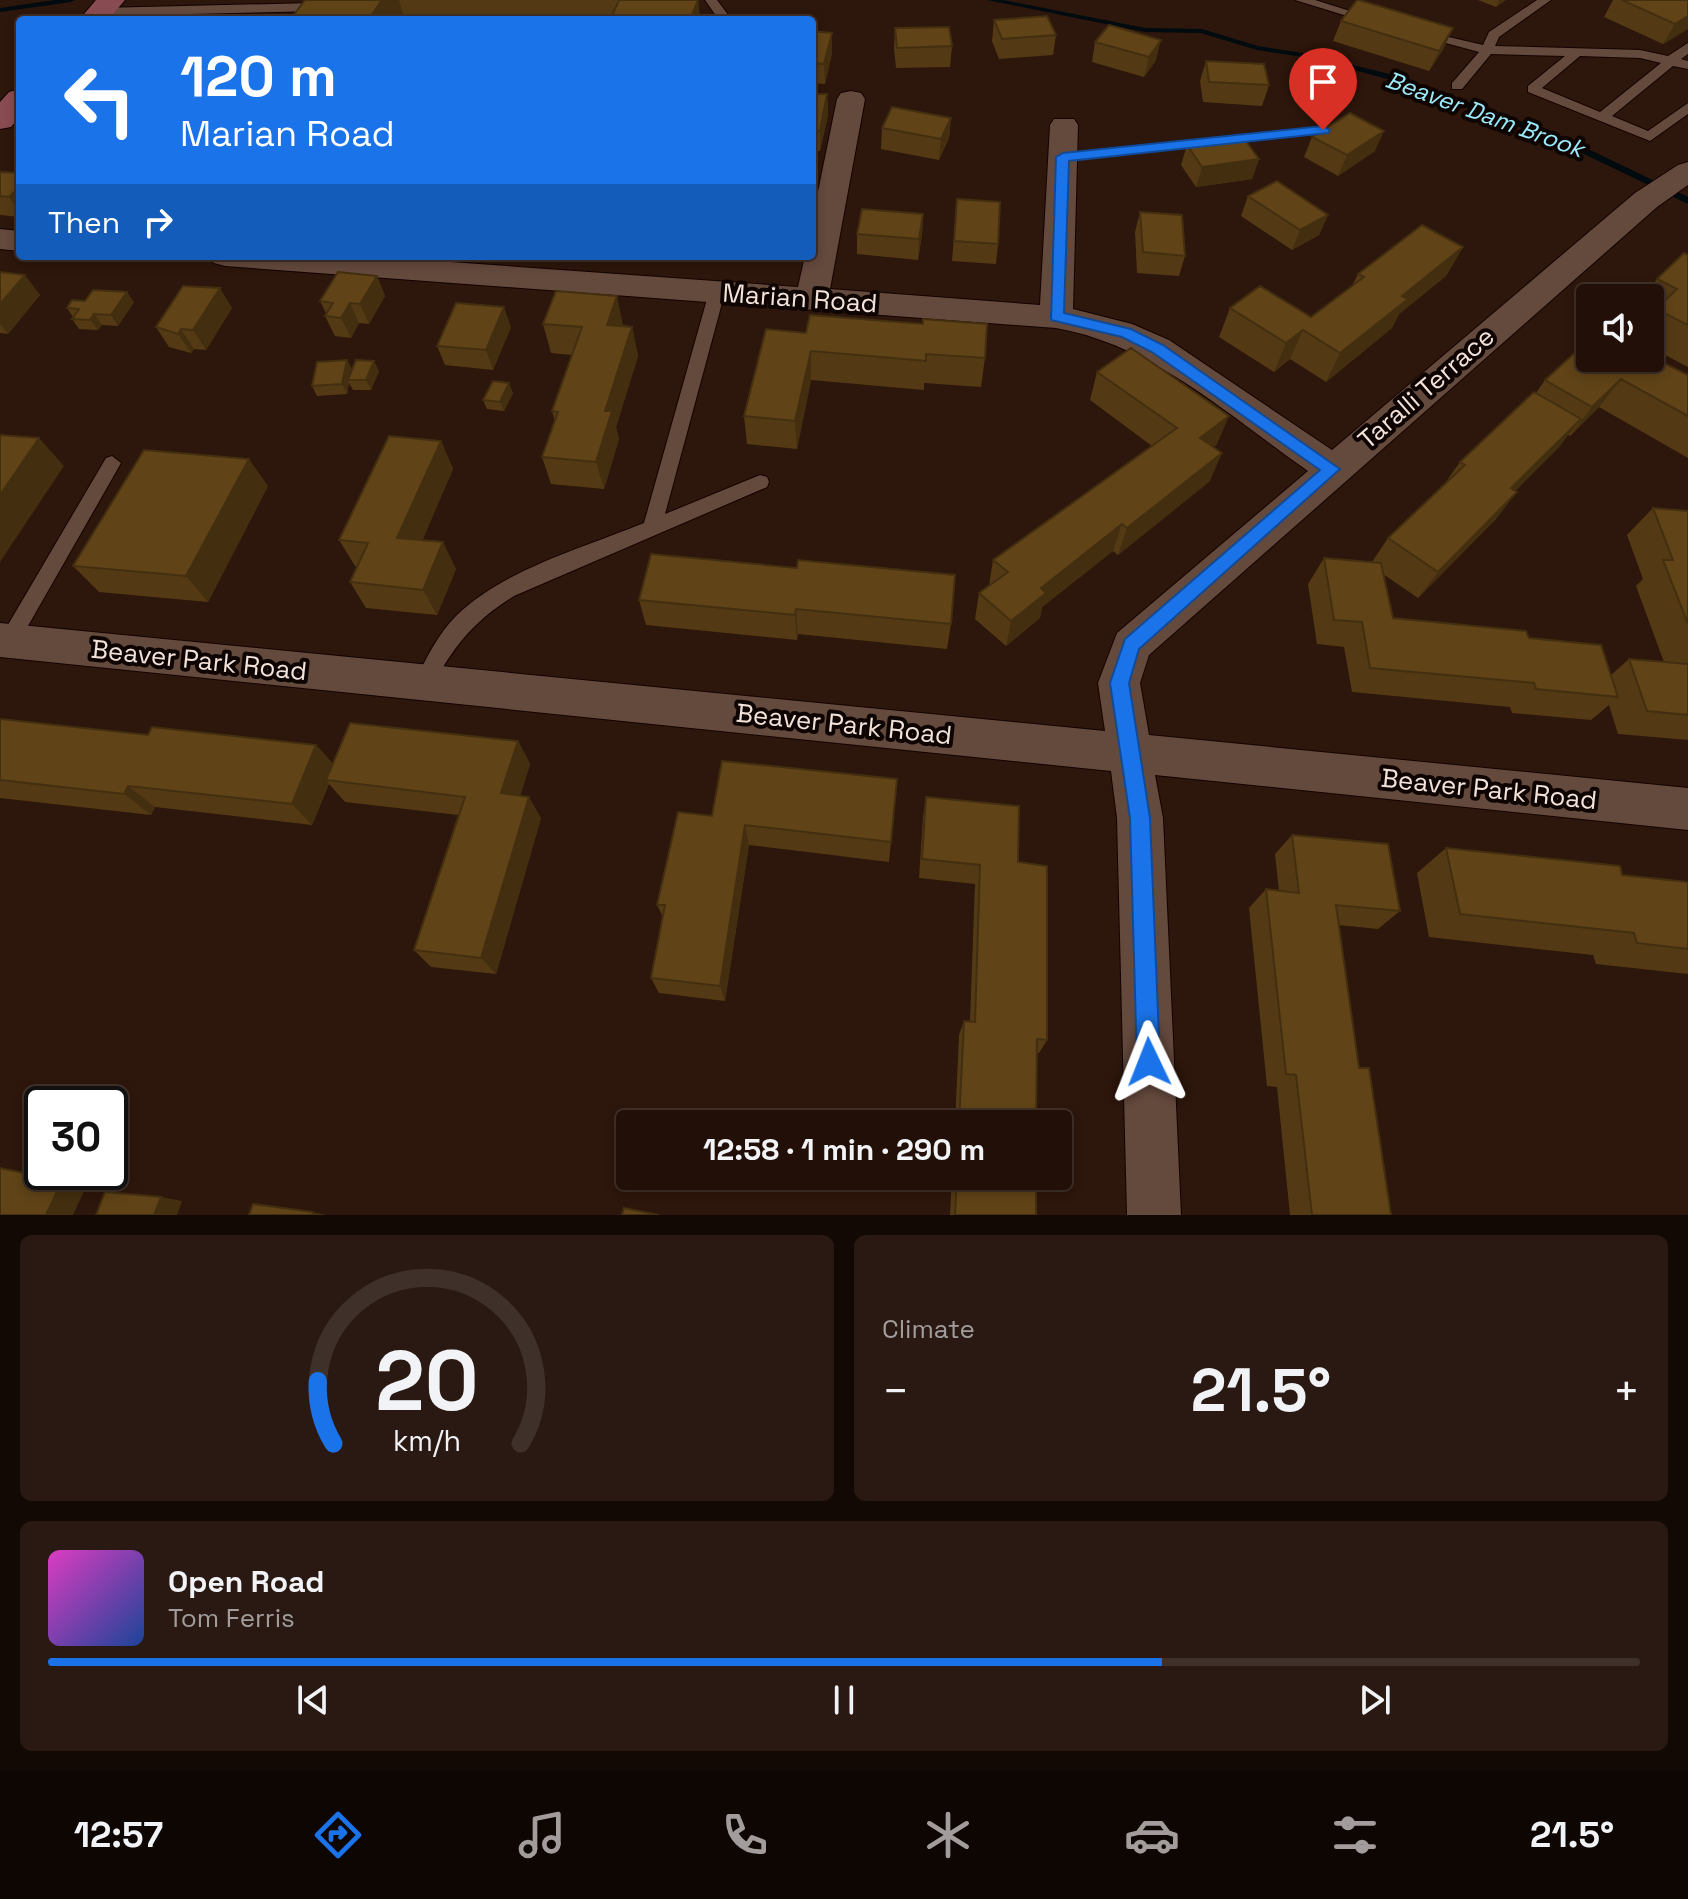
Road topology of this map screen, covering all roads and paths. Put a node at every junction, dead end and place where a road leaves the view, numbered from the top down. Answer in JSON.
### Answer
{"nodes":[{"id":1,"x":1301,"y":0,"type":"edge"},
{"id":2,"x":1545,"y":0,"type":"edge"},
{"id":3,"x":324,"y":3,"type":"edge"},
{"id":4,"x":102,"y":9,"type":"edge"},
{"id":5,"x":1688,"y":47,"type":"edge"},
{"id":6,"x":1487,"y":50,"type":"junction"},
{"id":7,"x":1575,"y":54,"type":"junction"},
{"id":8,"x":1672,"y":59,"type":"junction"},
{"id":9,"x":1688,"y":65,"type":"edge"},
{"id":10,"x":1457,"y":86,"type":"dead end"},
{"id":11,"x":851,"y":99,"type":"dead end"},
{"id":12,"x":16,"y":102,"type":"edge"},
{"id":13,"x":1688,"y":107,"type":"edge"},
{"id":14,"x":1602,"y":117,"type":"junction"},
{"id":15,"x":0,"y":120,"type":"edge"},
{"id":16,"x":1064,"y":125,"type":"dead end"},
{"id":17,"x":1323,"y":130,"type":"edge"},
{"id":18,"x":1063,"y":157,"type":"junction"},
{"id":19,"x":1685,"y":174,"type":"edge"},
{"id":20,"x":323,"y":260,"type":"edge"},
{"id":21,"x":717,"y":292,"type":"junction"},
{"id":22,"x":812,"y":299,"type":"junction"},
{"id":23,"x":1056,"y":317,"type":"junction"},
{"id":24,"x":112,"y":463,"type":"dead end"},
{"id":25,"x":1332,"y":469,"type":"junction"},
{"id":26,"x":760,"y":482,"type":"dead end"},
{"id":27,"x":652,"y":527,"type":"junction"},
{"id":28,"x":4,"y":640,"type":"edge"},
{"id":29,"x":425,"y":682,"type":"junction"},
{"id":30,"x":1128,"y":753,"type":"junction"},
{"id":31,"x":1688,"y":809,"type":"edge"},
{"id":32,"x":1154,"y":1215,"type":"edge"}],
"edges":[{"from":1,"to":6,"type":"lane"},
{"from":2,"to":6,"type":"lane"},
{"from":3,"to":4,"type":"lane"},
{"from":5,"to":8,"type":"lane"},
{"from":6,"to":7,"type":"lane"},
{"from":6,"to":10,"type":"lane"},
{"from":7,"to":8,"type":"lane"},
{"from":7,"to":14,"type":"lane"},
{"from":8,"to":9,"type":"lane"},
{"from":8,"to":14,"type":"lane"},
{"from":11,"to":22,"type":"street"},
{"from":12,"to":15,"type":"main road"},
{"from":13,"to":14,"type":"lane"},
{"from":16,"to":18,"type":"street"},
{"from":17,"to":18,"type":"lane"},
{"from":18,"to":23,"type":"street"},
{"from":19,"to":25,"type":"street","name":"Taralli Terrace"},
{"from":20,"to":21,"type":"street","name":"Marian Road"},
{"from":21,"to":22,"type":"street","name":"Marian Road"},
{"from":21,"to":27,"type":"lane"},
{"from":22,"to":23,"type":"street","name":"Marian Road"},
{"from":23,"to":25,"type":"street","name":"Marian Road"},
{"from":24,"to":28,"type":"lane"},
{"from":25,"to":30,"type":"street","name":"Taralli Terrace"},
{"from":26,"to":27,"type":"lane"},
{"from":27,"to":29,"type":"lane"},
{"from":28,"to":29,"type":"street","name":"Beaver Park Road"},
{"from":29,"to":30,"type":"street","name":"Beaver Park Road"},
{"from":30,"to":31,"type":"street","name":"Beaver Park Road"},
{"from":30,"to":32,"type":"street","name":"Taralli Terrace"}]}
